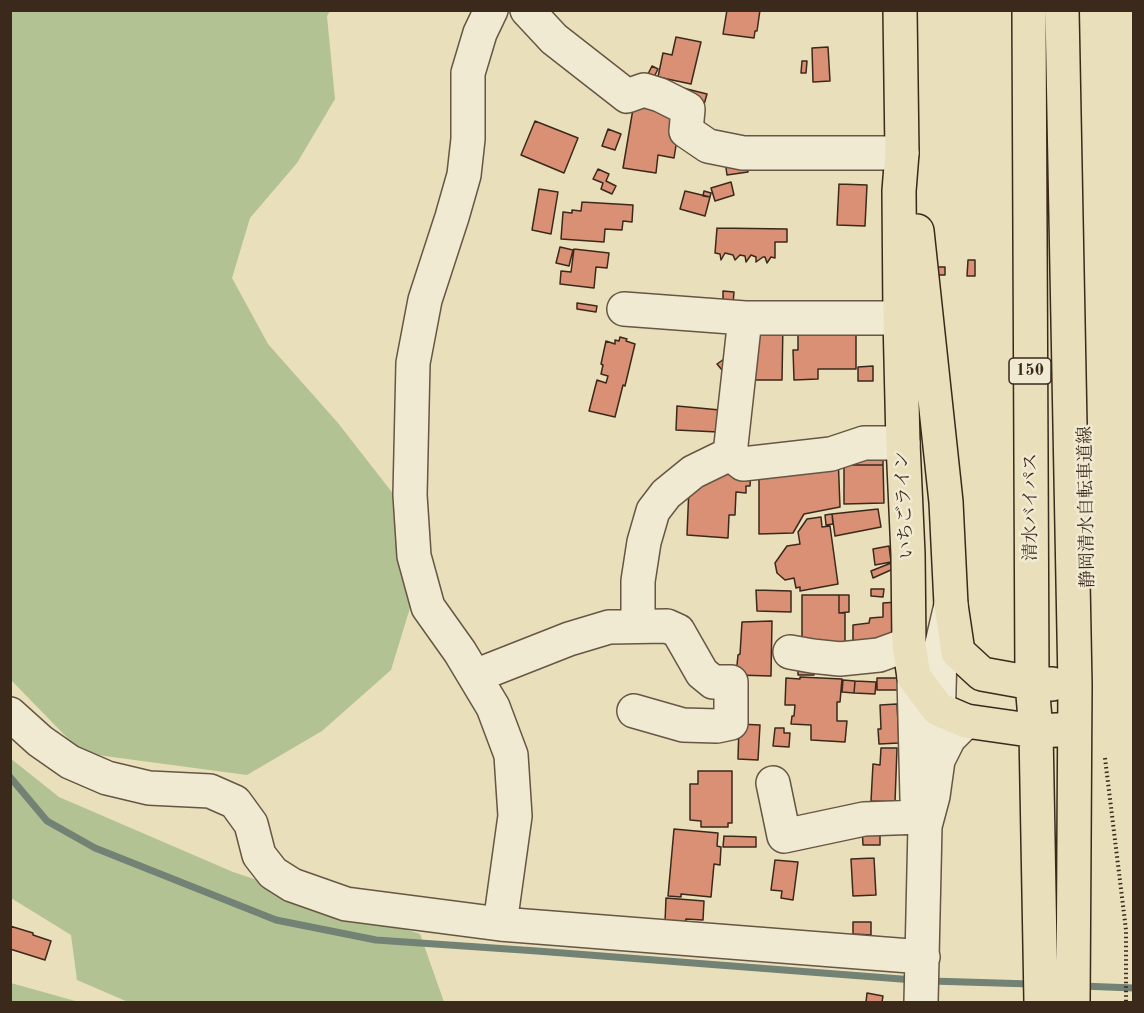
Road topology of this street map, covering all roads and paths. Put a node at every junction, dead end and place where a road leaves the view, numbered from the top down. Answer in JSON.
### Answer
{"nodes":[{"id":1,"x":491,"y":10,"type":"edge"},
{"id":2,"x":527,"y":10,"type":"edge"},
{"id":3,"x":900,"y":10,"type":"edge"},
{"id":4,"x":1029,"y":10,"type":"edge"},
{"id":5,"x":1062,"y":10,"type":"edge"},
{"id":6,"x":902,"y":153,"type":"junction"},
{"id":7,"x":899,"y":191,"type":"junction"},
{"id":8,"x":624,"y":309,"type":"dead end"},
{"id":9,"x":745,"y":318,"type":"junction"},
{"id":10,"x":900,"y":318,"type":"junction"},
{"id":11,"x":903,"y":443,"type":"junction"},
{"id":12,"x":730,"y":454,"type":"junction"},
{"id":13,"x":946,"y":502,"type":"junction"},
{"id":14,"x":908,"y":554,"type":"junction"},
{"id":15,"x":951,"y":605,"type":"junction"},
{"id":16,"x":638,"y":626,"type":"junction"},
{"id":17,"x":909,"y":644,"type":"junction"},
{"id":18,"x":790,"y":652,"type":"dead end"},
{"id":19,"x":475,"y":676,"type":"junction"},
{"id":20,"x":914,"y":678,"type":"junction"},
{"id":21,"x":1032,"y":683,"type":"junction"},
{"id":22,"x":1075,"y":685,"type":"junction"},
{"id":23,"x":634,"y":711,"type":"dead end"},
{"id":24,"x":10,"y":714,"type":"edge"},
{"id":25,"x":952,"y":715,"type":"junction"},
{"id":26,"x":1075,"y":728,"type":"junction"},
{"id":27,"x":1036,"y":731,"type":"junction"},
{"id":28,"x":1105,"y":748,"type":"dead end"},
{"id":29,"x":773,"y":783,"type":"dead end"},
{"id":30,"x":924,"y":821,"type":"junction"},
{"id":31,"x":500,"y":924,"type":"junction"},
{"id":32,"x":923,"y":957,"type":"junction"},
{"id":33,"x":921,"y":1002,"type":"edge"},
{"id":34,"x":1041,"y":1002,"type":"edge"},
{"id":35,"x":1074,"y":1002,"type":"edge"},
{"id":36,"x":1126,"y":1002,"type":"edge"}],
"edges":[{"from":1,"to":19,"type":"street"},
{"from":2,"to":6,"type":"street"},
{"from":3,"to":6,"type":"highway","name":"いちごライン"},
{"from":4,"to":21,"type":"highway","name":"清水バイパス","number":"150"},
{"from":5,"to":22,"type":"highway","number":"150"},
{"from":6,"to":7,"type":"highway","name":"いちごライン"},
{"from":7,"to":10,"type":"highway","name":"いちごライン"},
{"from":7,"to":13,"type":"highway","name":"いちごライン"},
{"from":8,"to":9,"type":"street"},
{"from":9,"to":10,"type":"street"},
{"from":9,"to":12,"type":"street"},
{"from":10,"to":11,"type":"highway","name":"いちごライン"},
{"from":11,"to":12,"type":"street"},
{"from":11,"to":14,"type":"highway","name":"いちごライン"},
{"from":12,"to":16,"type":"street"},
{"from":13,"to":14,"type":"highway"},
{"from":13,"to":15,"type":"highway","name":"いちごライン"},
{"from":14,"to":17,"type":"highway","name":"いちごライン"},
{"from":15,"to":21,"type":"highway","name":"いちごライン"},
{"from":15,"to":25,"type":"street"},
{"from":16,"to":19,"type":"street"},
{"from":16,"to":23,"type":"street"},
{"from":17,"to":18,"type":"street"},
{"from":17,"to":20,"type":"highway","name":"いちごライン"},
{"from":19,"to":31,"type":"street"},
{"from":20,"to":25,"type":"highway","name":"いちごライン"},
{"from":20,"to":30,"type":"street"},
{"from":21,"to":22,"type":"highway","name":"いちごライン"},
{"from":21,"to":27,"type":"highway","name":"清水バイパス","number":"150"},
{"from":22,"to":26,"type":"highway","number":"150"},
{"from":24,"to":31,"type":"street"},
{"from":25,"to":27,"type":"highway"},
{"from":25,"to":30,"type":"street"},
{"from":26,"to":27,"type":"highway"},
{"from":26,"to":35,"type":"highway","number":"150"},
{"from":27,"to":34,"type":"highway","name":"清水バイパス","number":"150"},
{"from":28,"to":36,"type":"path"},
{"from":29,"to":30,"type":"street"},
{"from":30,"to":32,"type":"street"},
{"from":31,"to":32,"type":"street"},
{"from":32,"to":33,"type":"street"}]}
